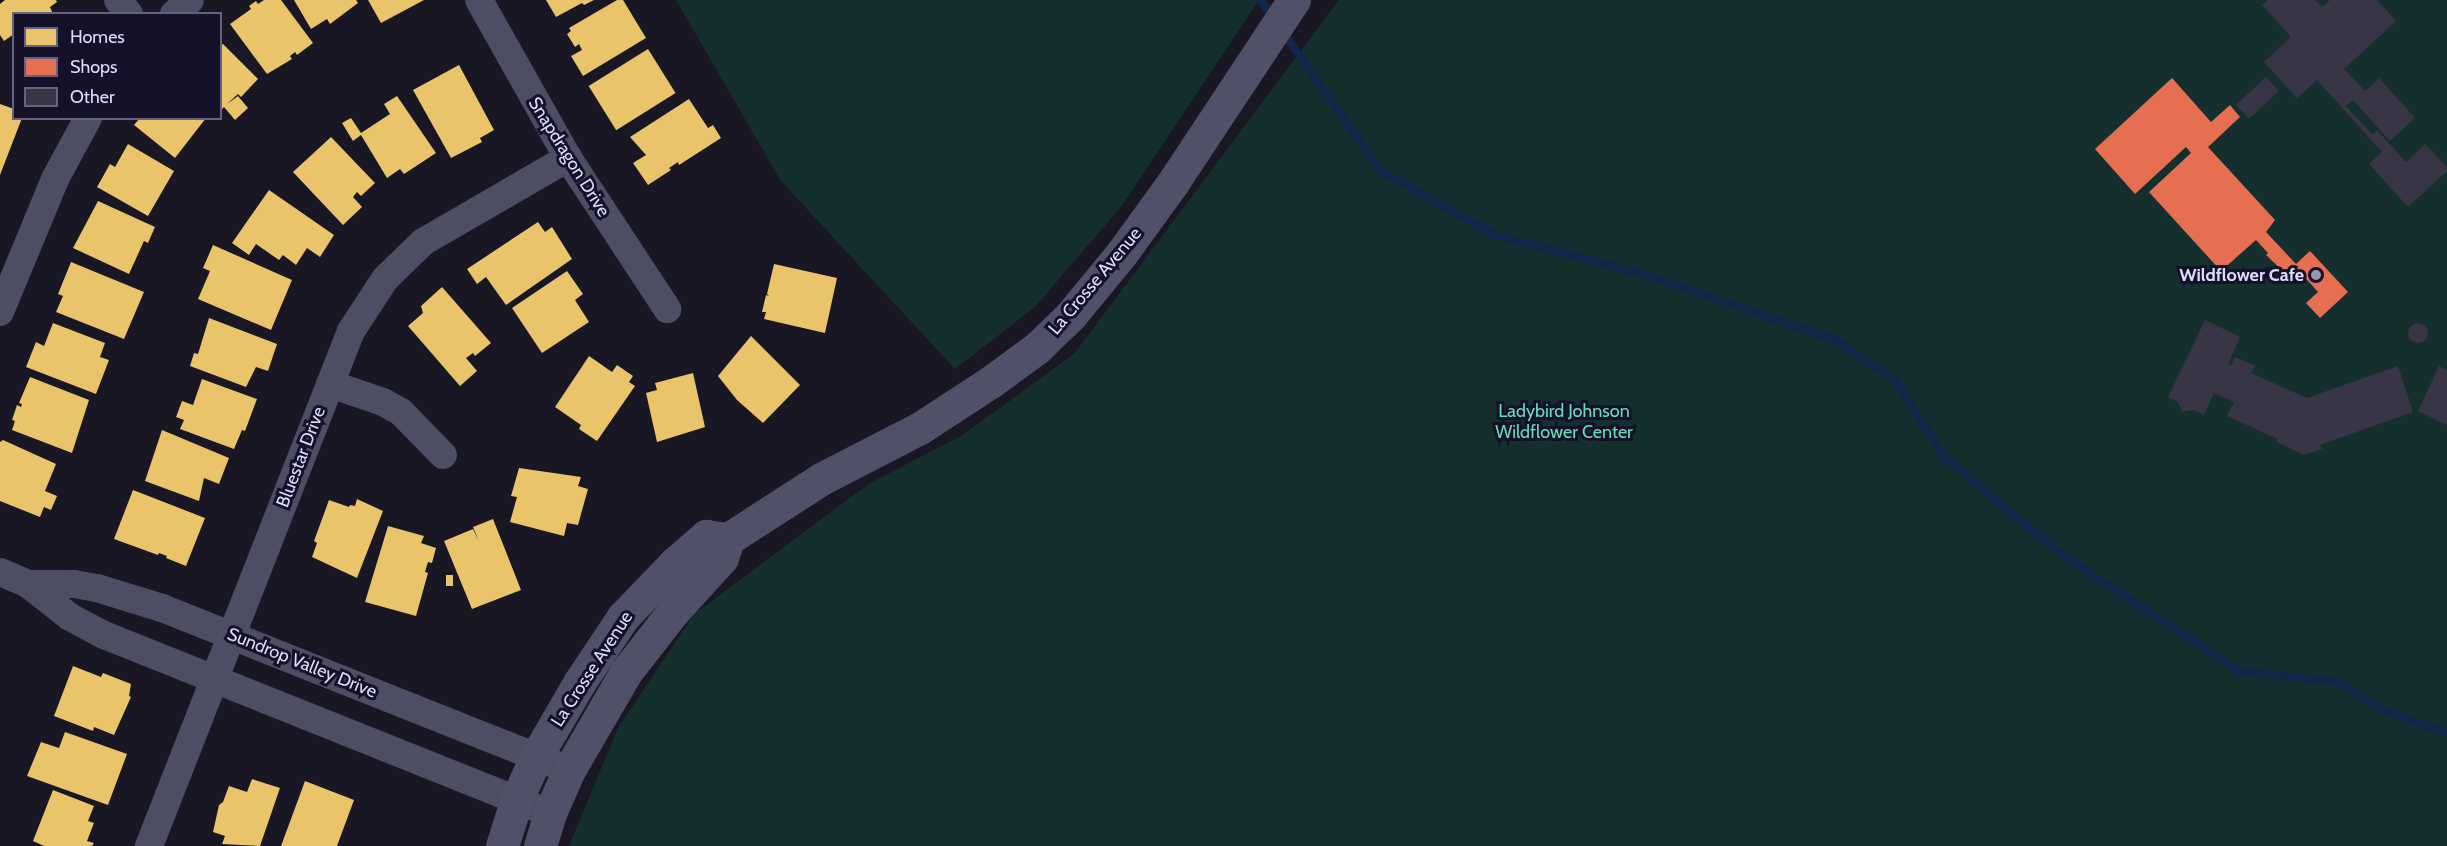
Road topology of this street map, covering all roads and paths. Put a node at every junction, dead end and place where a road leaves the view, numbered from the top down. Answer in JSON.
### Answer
{"nodes":[{"id":1,"x":118,"y":0,"type":"edge"},
{"id":2,"x":190,"y":0,"type":"edge"},
{"id":3,"x":479,"y":0,"type":"edge"},
{"id":4,"x":1294,"y":0,"type":"edge"},
{"id":5,"x":127,"y":12,"type":"edge"},
{"id":6,"x":176,"y":12,"type":"edge"},
{"id":7,"x":87,"y":120,"type":"edge"},
{"id":8,"x":568,"y":158,"type":"junction"},
{"id":9,"x":11,"y":249,"type":"edge"},
{"id":10,"x":667,"y":309,"type":"dead end"},
{"id":11,"x":0,"y":312,"type":"edge"},
{"id":12,"x":330,"y":384,"type":"junction"},
{"id":13,"x":443,"y":455,"type":"dead end"},
{"id":14,"x":728,"y":539,"type":"junction"},
{"id":15,"x":0,"y":572,"type":"edge"},
{"id":16,"x":28,"y":584,"type":"junction"},
{"id":17,"x":233,"y":635,"type":"junction"},
{"id":18,"x":214,"y":680,"type":"junction"},
{"id":19,"x":536,"y":757,"type":"junction"},
{"id":20,"x":569,"y":770,"type":"junction"},
{"id":21,"x":517,"y":799,"type":"junction"},
{"id":22,"x":550,"y":813,"type":"junction"},
{"id":23,"x":149,"y":846,"type":"edge"},
{"id":24,"x":502,"y":846,"type":"edge"},
{"id":25,"x":540,"y":846,"type":"edge"}],
"edges":[{"from":1,"to":5,"type":"street"},
{"from":2,"to":6,"type":"street"},
{"from":3,"to":8,"type":"street","name":"Snapdragon Drive"},
{"from":4,"to":14,"type":"street","name":"La Crosse Avenue"},
{"from":7,"to":9,"type":"street"},
{"from":8,"to":10,"type":"street","name":"Snapdragon Drive"},
{"from":8,"to":12,"type":"street","name":"Bluestar Drive"},
{"from":9,"to":11,"type":"street"},
{"from":12,"to":13,"type":"street"},
{"from":12,"to":17,"type":"street","name":"Bluestar Drive"},
{"from":14,"to":19,"type":"street","name":"La Crosse Avenue"},
{"from":14,"to":20,"type":"street","name":"La Crosse Avenue"},
{"from":15,"to":16,"type":"street","name":"Sundrop Valley Drive"},
{"from":16,"to":17,"type":"street","name":"Sundrop Valley Drive"},
{"from":16,"to":18,"type":"street","name":"Sundrop Valley Drive"},
{"from":17,"to":18,"type":"street","name":"Bluestar Drive"},
{"from":17,"to":19,"type":"street","name":"Sundrop Valley Drive"},
{"from":18,"to":21,"type":"street","name":"Sundrop Valley Drive"},
{"from":18,"to":23,"type":"street","name":"Bluestar Drive"},
{"from":19,"to":20,"type":"street","name":"Sundrop Valley Drive"},
{"from":19,"to":21,"type":"street","name":"La Crosse Avenue"},
{"from":20,"to":22,"type":"street","name":"La Crosse Avenue"},
{"from":21,"to":22,"type":"street","name":"Sundrop Valley Drive"},
{"from":21,"to":24,"type":"street","name":"La Crosse Avenue"},
{"from":22,"to":25,"type":"street","name":"La Crosse Avenue"}]}
